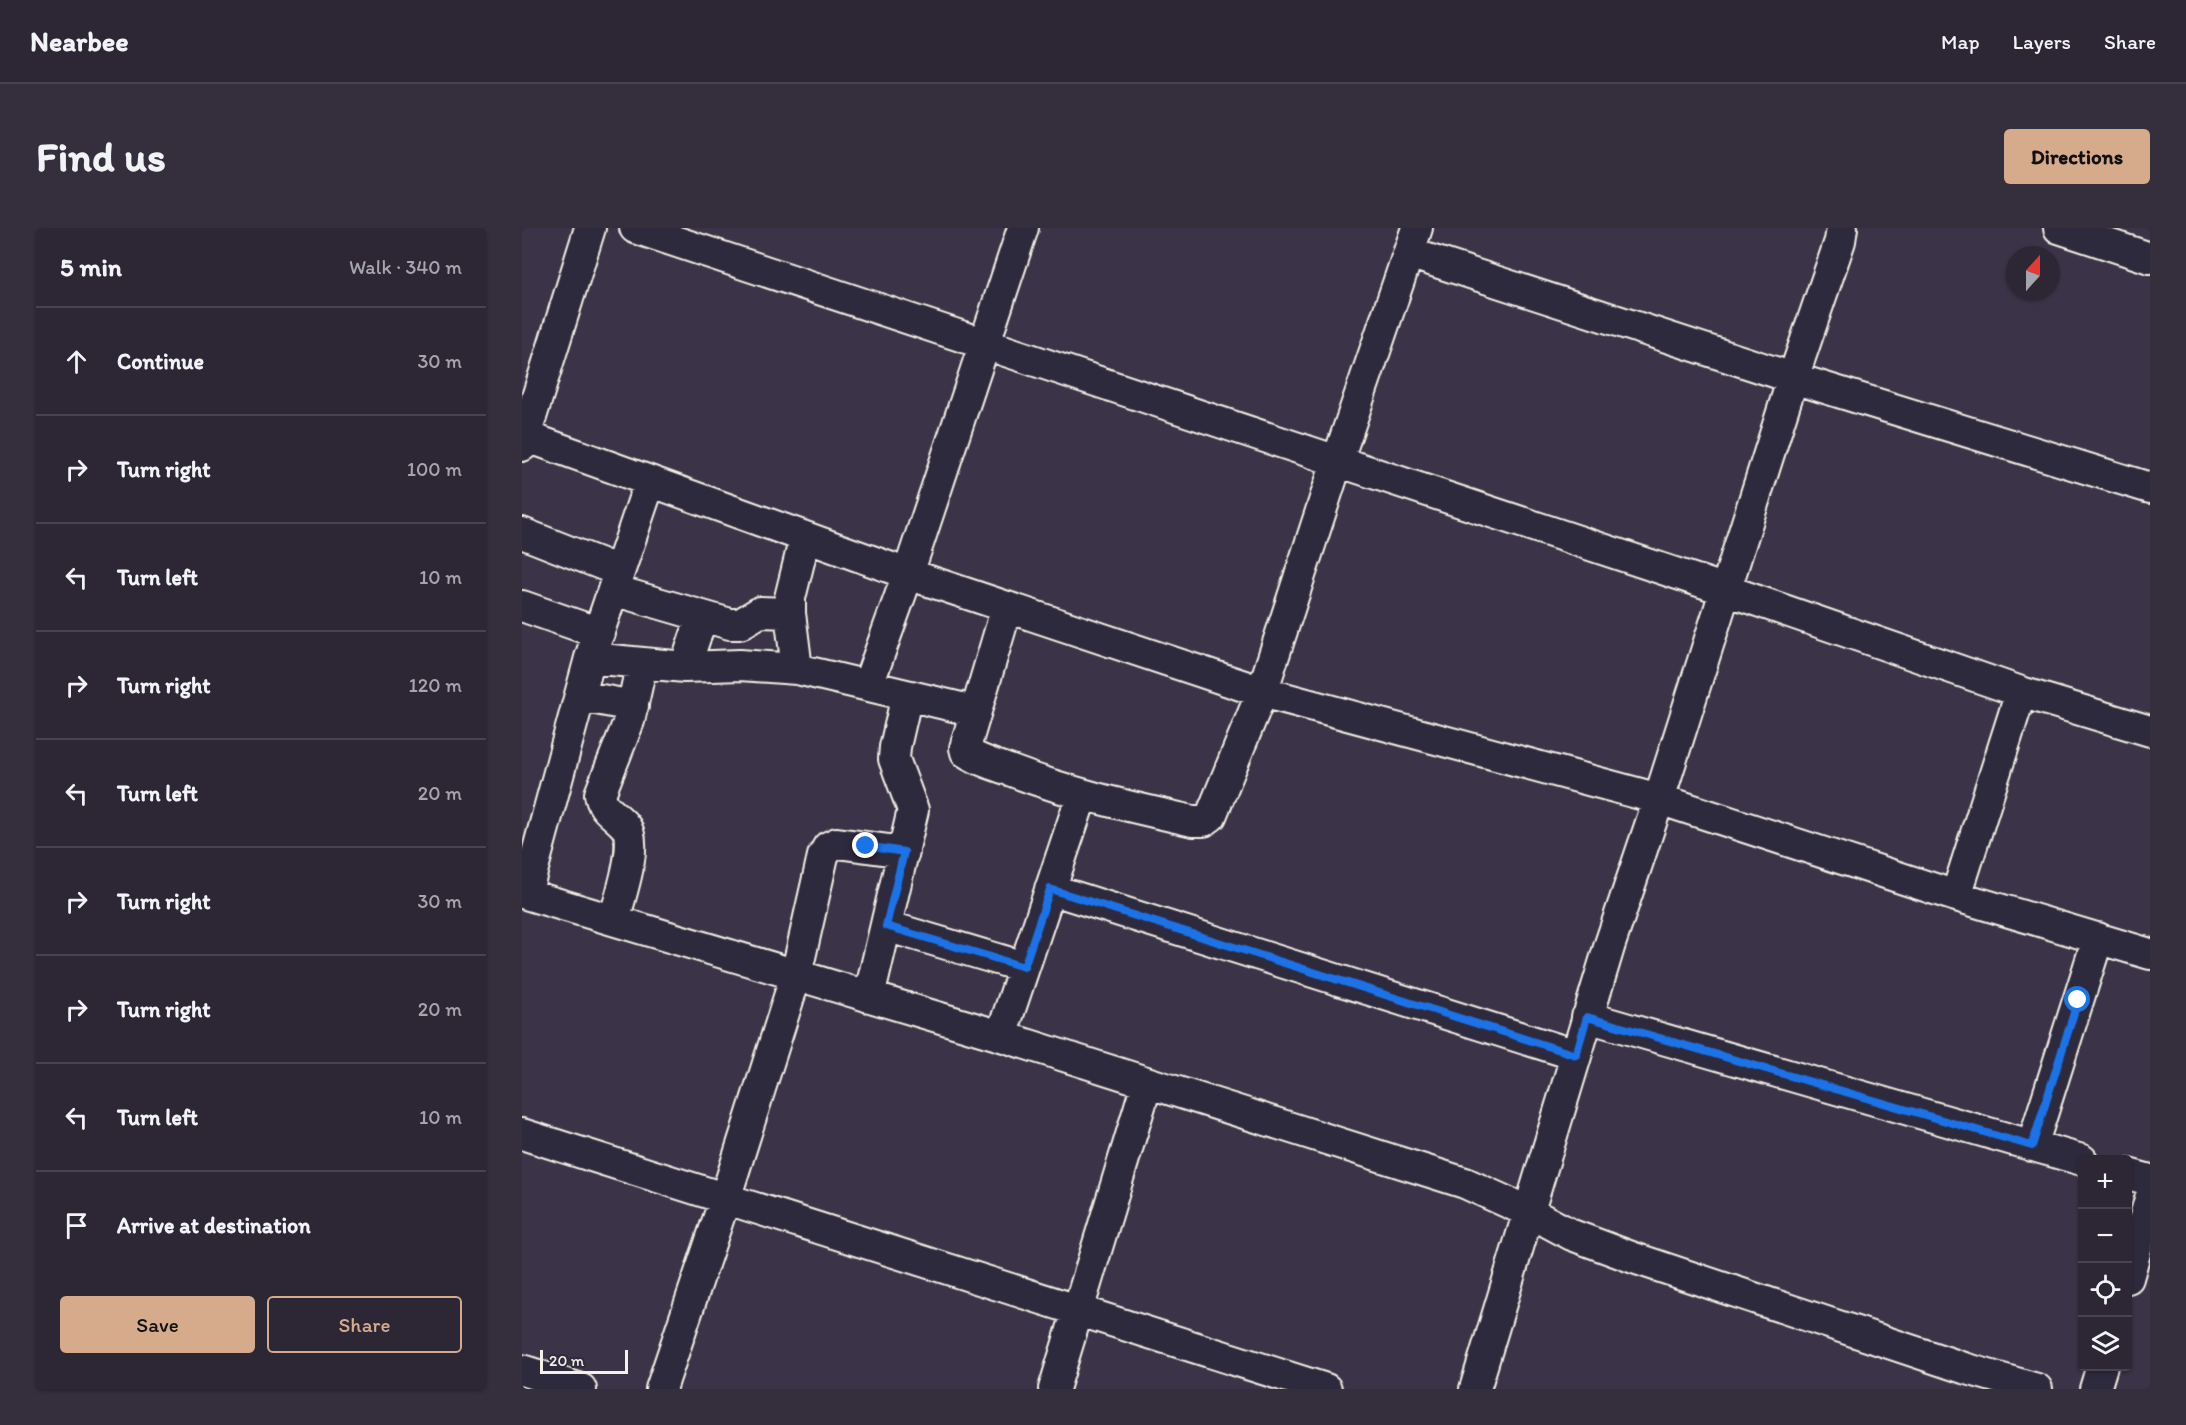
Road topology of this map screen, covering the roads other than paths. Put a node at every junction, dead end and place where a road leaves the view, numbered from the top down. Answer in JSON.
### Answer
{"nodes":[{"id":1,"x":590,"y":228,"type":"edge"},
{"id":2,"x":635,"y":228,"type":"edge"},
{"id":3,"x":1023,"y":228,"type":"edge"},
{"id":4,"x":1842,"y":228,"type":"edge"},
{"id":5,"x":2059,"y":228,"type":"edge"},
{"id":6,"x":1413,"y":240,"type":"edge"},
{"id":7,"x":2150,"y":258,"type":"edge"},
{"id":8,"x":984,"y":346,"type":"junction"},
{"id":9,"x":1793,"y":378,"type":"junction"},
{"id":10,"x":523,"y":439,"type":"edge"},
{"id":11,"x":1336,"y":462,"type":"junction"},
{"id":12,"x":650,"y":481,"type":"junction"},
{"id":13,"x":2150,"y":488,"type":"edge"},
{"id":14,"x":522,"y":533,"type":"edge"},
{"id":15,"x":805,"y":537,"type":"junction"},
{"id":16,"x":908,"y":574,"type":"junction"},
{"id":17,"x":616,"y":581,"type":"junction"},
{"id":18,"x":1726,"y":591,"type":"junction"},
{"id":19,"x":522,"y":606,"type":"edge"},
{"id":20,"x":1007,"y":607,"type":"junction"},
{"id":21,"x":790,"y":613,"type":"junction"},
{"id":22,"x":702,"y":617,"type":"junction"},
{"id":23,"x":595,"y":646,"type":"junction"},
{"id":24,"x":642,"y":663,"type":"junction"},
{"id":25,"x":685,"y":667,"type":"junction"},
{"id":26,"x":797,"y":669,"type":"junction"},
{"id":27,"x":868,"y":685,"type":"junction"},
{"id":28,"x":1262,"y":692,"type":"junction"},
{"id":29,"x":2021,"y":692,"type":"junction"},
{"id":30,"x":907,"y":695,"type":"junction"},
{"id":31,"x":580,"y":696,"type":"junction"},
{"id":32,"x":633,"y":706,"type":"junction"},
{"id":33,"x":974,"y":711,"type":"junction"},
{"id":34,"x":2150,"y":732,"type":"edge"},
{"id":35,"x":1082,"y":795,"type":"junction"},
{"id":36,"x":1659,"y":799,"type":"junction"},
{"id":37,"x":904,"y":852,"type":"junction"},
{"id":38,"x":1050,"y":889,"type":"junction"},
{"id":39,"x":524,"y":893,"type":"edge"},
{"id":40,"x":1956,"y":896,"type":"junction"},
{"id":41,"x":614,"y":920,"type":"junction"},
{"id":42,"x":886,"y":926,"type":"junction"},
{"id":43,"x":2098,"y":938,"type":"junction"},
{"id":44,"x":2150,"y":954,"type":"edge"},
{"id":45,"x":1024,"y":967,"type":"junction"},
{"id":46,"x":796,"y":975,"type":"junction"},
{"id":47,"x":869,"y":997,"type":"junction"},
{"id":48,"x":1587,"y":1017,"type":"junction"},
{"id":49,"x":1001,"y":1036,"type":"junction"},
{"id":50,"x":1576,"y":1055,"type":"junction"},
{"id":51,"x":1147,"y":1083,"type":"junction"},
{"id":52,"x":522,"y":1134,"type":"edge"},
{"id":53,"x":2032,"y":1146,"type":"junction"},
{"id":54,"x":2078,"y":1160,"type":"edge"},
{"id":55,"x":2132,"y":1175,"type":"edge"},
{"id":56,"x":2150,"y":1180,"type":"edge"},
{"id":57,"x":725,"y":1199,"type":"junction"},
{"id":58,"x":2150,"y":1200,"type":"edge"},
{"id":59,"x":1529,"y":1212,"type":"junction"},
{"id":60,"x":2131,"y":1263,"type":"edge"},
{"id":61,"x":1079,"y":1311,"type":"junction"},
{"id":62,"x":522,"y":1370,"type":"edge"},
{"id":63,"x":2101,"y":1371,"type":"edge"},
{"id":64,"x":1961,"y":1379,"type":"edge"},
{"id":65,"x":581,"y":1389,"type":"edge"},
{"id":66,"x":661,"y":1389,"type":"edge"},
{"id":67,"x":1054,"y":1389,"type":"edge"},
{"id":68,"x":1326,"y":1389,"type":"edge"},
{"id":69,"x":1475,"y":1389,"type":"edge"},
{"id":70,"x":2037,"y":1389,"type":"edge"},
{"id":71,"x":2096,"y":1389,"type":"edge"}],
"edges":[{"from":1,"to":10,"type":"street"},
{"from":2,"to":8,"type":"street"},
{"from":3,"to":8,"type":"street"},
{"from":4,"to":9,"type":"street"},
{"from":5,"to":7,"type":"street"},
{"from":6,"to":9,"type":"street"},
{"from":6,"to":11,"type":"street"},
{"from":8,"to":11,"type":"street"},
{"from":8,"to":16,"type":"street"},
{"from":9,"to":13,"type":"street"},
{"from":9,"to":18,"type":"street"},
{"from":10,"to":12,"type":"street"},
{"from":11,"to":18,"type":"street"},
{"from":11,"to":28,"type":"street"},
{"from":12,"to":15,"type":"street"},
{"from":12,"to":17,"type":"street"},
{"from":14,"to":17,"type":"street"},
{"from":15,"to":16,"type":"street"},
{"from":15,"to":21,"type":"street"},
{"from":16,"to":20,"type":"street"},
{"from":16,"to":27,"type":"street"},
{"from":17,"to":22,"type":"street"},
{"from":17,"to":23,"type":"street"},
{"from":18,"to":29,"type":"street"},
{"from":18,"to":36,"type":"street"},
{"from":19,"to":23,"type":"street"},
{"from":20,"to":28,"type":"street"},
{"from":20,"to":33,"type":"street"},
{"from":21,"to":22,"type":"street"},
{"from":21,"to":26,"type":"street"},
{"from":22,"to":25,"type":"street"},
{"from":23,"to":24,"type":"street"},
{"from":23,"to":31,"type":"street"},
{"from":24,"to":25,"type":"street"},
{"from":24,"to":32,"type":"street"},
{"from":25,"to":26,"type":"street"},
{"from":26,"to":27,"type":"street"},
{"from":27,"to":30,"type":"street"},
{"from":28,"to":35,"type":"street"},
{"from":28,"to":36,"type":"street"},
{"from":29,"to":34,"type":"street"},
{"from":29,"to":40,"type":"street"},
{"from":30,"to":33,"type":"street"},
{"from":30,"to":37,"type":"street"},
{"from":31,"to":32,"type":"street"},
{"from":31,"to":39,"type":"street"},
{"from":32,"to":41,"type":"street"},
{"from":33,"to":35,"type":"street"},
{"from":35,"to":38,"type":"street"},
{"from":36,"to":40,"type":"street"},
{"from":36,"to":48,"type":"street"},
{"from":37,"to":42,"type":"street"},
{"from":37,"to":46,"type":"street"},
{"from":38,"to":45,"type":"street"},
{"from":38,"to":50,"type":"street"},
{"from":39,"to":41,"type":"street"},
{"from":40,"to":43,"type":"street"},
{"from":41,"to":46,"type":"street"},
{"from":42,"to":45,"type":"street"},
{"from":42,"to":47,"type":"street"},
{"from":43,"to":44,"type":"street"},
{"from":43,"to":53,"type":"street"},
{"from":45,"to":49,"type":"street"},
{"from":46,"to":47,"type":"street"},
{"from":46,"to":57,"type":"street"},
{"from":47,"to":49,"type":"street"},
{"from":48,"to":50,"type":"street"},
{"from":48,"to":53,"type":"street"},
{"from":49,"to":51,"type":"street"},
{"from":50,"to":59,"type":"street"},
{"from":51,"to":59,"type":"street"},
{"from":51,"to":61,"type":"street"},
{"from":52,"to":57,"type":"street"},
{"from":53,"to":54,"type":"street"},
{"from":55,"to":56,"type":"street"},
{"from":57,"to":61,"type":"street"},
{"from":57,"to":66,"type":"street"},
{"from":58,"to":60,"type":"street"},
{"from":59,"to":64,"type":"street"},
{"from":59,"to":69,"type":"street"},
{"from":61,"to":67,"type":"street"},
{"from":61,"to":68,"type":"street"},
{"from":62,"to":65,"type":"street"},
{"from":63,"to":71,"type":"street"},
{"from":64,"to":70,"type":"street"}]}
